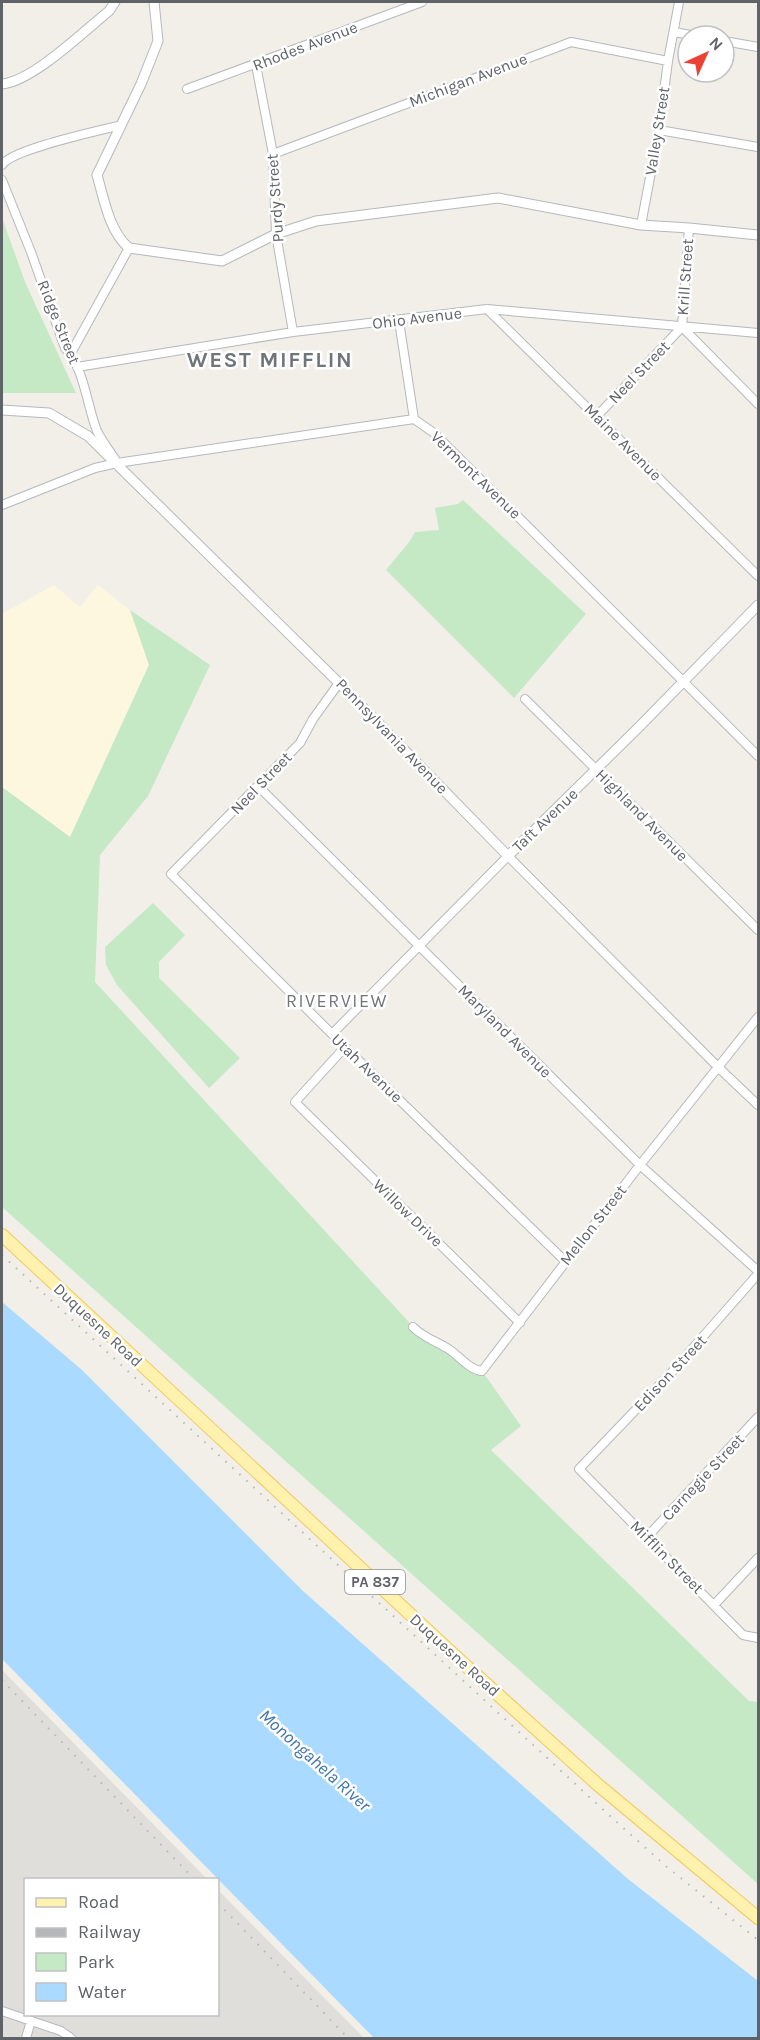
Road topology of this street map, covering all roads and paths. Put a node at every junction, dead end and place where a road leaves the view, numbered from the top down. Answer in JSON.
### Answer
{"nodes":[{"id":1,"x":116,"y":2,"type":"edge"},
{"id":2,"x":154,"y":2,"type":"edge"},
{"id":3,"x":422,"y":2,"type":"edge"},
{"id":4,"x":679,"y":2,"type":"edge"},
{"id":5,"x":674,"y":32,"type":"joint"},
{"id":6,"x":736,"y":43,"type":"edge"},
{"id":7,"x":759,"y":47,"type":"edge"},
{"id":8,"x":668,"y":61,"type":"junction"},
{"id":9,"x":256,"y":65,"type":"junction"},
{"id":10,"x":2,"y":84,"type":"edge"},
{"id":11,"x":187,"y":89,"type":"dead end"},
{"id":12,"x":121,"y":125,"type":"junction"},
{"id":13,"x":659,"y":130,"type":"junction"},
{"id":14,"x":759,"y":147,"type":"edge"},
{"id":15,"x":273,"y":154,"type":"junction"},
{"id":16,"x":3,"y":163,"type":"edge"},
{"id":17,"x":2,"y":180,"type":"edge"},
{"id":18,"x":641,"y":225,"type":"junction"},
{"id":19,"x":689,"y":228,"type":"junction"},
{"id":20,"x":276,"y":234,"type":"junction"},
{"id":21,"x":759,"y":235,"type":"edge"},
{"id":22,"x":129,"y":248,"type":"junction"},
{"id":23,"x":487,"y":309,"type":"junction"},
{"id":24,"x":399,"y":321,"type":"junction"},
{"id":25,"x":682,"y":327,"type":"junction"},
{"id":26,"x":293,"y":332,"type":"junction"},
{"id":27,"x":759,"y":333,"type":"edge"},
{"id":28,"x":71,"y":353,"type":"junction"},
{"id":29,"x":77,"y":367,"type":"junction"},
{"id":30,"x":759,"y":404,"type":"edge"},
{"id":31,"x":2,"y":410,"type":"edge"},
{"id":32,"x":597,"y":416,"type":"junction"},
{"id":33,"x":414,"y":419,"type":"junction"},
{"id":34,"x":117,"y":463,"type":"junction"},
{"id":35,"x":2,"y":505,"type":"edge"},
{"id":36,"x":759,"y":576,"type":"edge"},
{"id":37,"x":759,"y":605,"type":"edge"},
{"id":38,"x":684,"y":682,"type":"junction"},
{"id":39,"x":339,"y":683,"type":"junction"},
{"id":40,"x":525,"y":699,"type":"dead end"},
{"id":41,"x":759,"y":756,"type":"edge"},
{"id":42,"x":596,"y":770,"type":"junction"},
{"id":43,"x":258,"y":786,"type":"junction"},
{"id":44,"x":508,"y":856,"type":"junction"},
{"id":45,"x":171,"y":874,"type":"joint"},
{"id":46,"x":759,"y":930,"type":"edge"},
{"id":47,"x":419,"y":947,"type":"junction"},
{"id":48,"x":759,"y":1017,"type":"edge"},
{"id":49,"x":332,"y":1034,"type":"junction"},
{"id":50,"x":345,"y":1047,"type":"junction"},
{"id":51,"x":719,"y":1068,"type":"junction"},
{"id":52,"x":759,"y":1105,"type":"edge"},
{"id":53,"x":640,"y":1165,"type":"junction"},
{"id":54,"x":2,"y":1235,"type":"edge"},
{"id":55,"x":565,"y":1261,"type":"junction"},
{"id":56,"x":759,"y":1273,"type":"edge"},
{"id":57,"x":520,"y":1323,"type":"junction"},
{"id":58,"x":413,"y":1327,"type":"dead end"},
{"id":59,"x":759,"y":1417,"type":"edge"},
{"id":60,"x":579,"y":1469,"type":"joint"},
{"id":61,"x":647,"y":1537,"type":"junction"},
{"id":62,"x":759,"y":1558,"type":"edge"},
{"id":63,"x":714,"y":1605,"type":"junction"},
{"id":64,"x":759,"y":1638,"type":"edge"},
{"id":65,"x":759,"y":1918,"type":"edge"},
{"id":66,"x":2,"y":2011,"type":"edge"},
{"id":67,"x":31,"y":2021,"type":"junction"},
{"id":68,"x":26,"y":2038,"type":"edge"},
{"id":69,"x":71,"y":2038,"type":"edge"}],
"edges":[{"from":1,"to":10,"type":"street"},
{"from":2,"to":12,"type":"street"},
{"from":3,"to":9,"type":"street","name":"Rhodes Avenue"},
{"from":4,"to":5,"type":"street","name":"Valley Street"},
{"from":5,"to":8,"type":"street","name":"Valley Street"},
{"from":6,"to":7,"type":"street"},
{"from":8,"to":13,"type":"street","name":"Valley Street"},
{"from":8,"to":15,"type":"street","name":"Michigan Avenue"},
{"from":9,"to":11,"type":"street","name":"Rhodes Avenue"},
{"from":9,"to":15,"type":"street","name":"Purdy Street"},
{"from":12,"to":16,"type":"street"},
{"from":12,"to":22,"type":"street"},
{"from":13,"to":14,"type":"street"},
{"from":13,"to":18,"type":"street","name":"Valley Street"},
{"from":15,"to":20,"type":"street","name":"Purdy Street"},
{"from":17,"to":28,"type":"street","name":"Ridge Street"},
{"from":18,"to":19,"type":"street"},
{"from":18,"to":20,"type":"street"},
{"from":19,"to":21,"type":"street"},
{"from":19,"to":25,"type":"street","name":"Krill Street"},
{"from":20,"to":22,"type":"street"},
{"from":20,"to":26,"type":"street","name":"Purdy Street"},
{"from":22,"to":28,"type":"street"},
{"from":23,"to":24,"type":"street","name":"Ohio Avenue"},
{"from":23,"to":25,"type":"street","name":"Ohio Avenue"},
{"from":23,"to":32,"type":"street","name":"Maine Avenue"},
{"from":24,"to":26,"type":"street","name":"Ohio Avenue"},
{"from":24,"to":33,"type":"street"},
{"from":25,"to":27,"type":"street","name":"Ohio Avenue"},
{"from":25,"to":30,"type":"street"},
{"from":25,"to":32,"type":"street","name":"Neel Street"},
{"from":26,"to":29,"type":"street","name":"Ohio Avenue"},
{"from":28,"to":29,"type":"street","name":"Ridge Street"},
{"from":29,"to":34,"type":"street","name":"Ridge Street"},
{"from":31,"to":34,"type":"street","name":"Pennsylvania Avenue"},
{"from":32,"to":36,"type":"street","name":"Maine Avenue"},
{"from":33,"to":34,"type":"street","name":"Vermont Avenue"},
{"from":33,"to":38,"type":"street","name":"Vermont Avenue"},
{"from":34,"to":35,"type":"street","name":"Vermont Avenue"},
{"from":34,"to":39,"type":"street","name":"Pennsylvania Avenue"},
{"from":37,"to":38,"type":"street","name":"Taft Avenue"},
{"from":38,"to":41,"type":"street","name":"Vermont Avenue"},
{"from":38,"to":42,"type":"street","name":"Taft Avenue"},
{"from":39,"to":43,"type":"street","name":"Neel Street"},
{"from":39,"to":44,"type":"street","name":"Pennsylvania Avenue"},
{"from":40,"to":42,"type":"street","name":"Highland Avenue"},
{"from":42,"to":44,"type":"street","name":"Taft Avenue"},
{"from":42,"to":46,"type":"street","name":"Highland Avenue"},
{"from":43,"to":45,"type":"street","name":"Neel Street"},
{"from":43,"to":47,"type":"street","name":"Maryland Avenue"},
{"from":44,"to":47,"type":"street","name":"Taft Avenue"},
{"from":44,"to":51,"type":"street","name":"Pennsylvania Avenue"},
{"from":45,"to":49,"type":"street","name":"Utah Avenue"},
{"from":47,"to":49,"type":"street","name":"Taft Avenue"},
{"from":47,"to":53,"type":"street","name":"Maryland Avenue"},
{"from":48,"to":51,"type":"street","name":"Mellon Street"},
{"from":49,"to":50,"type":"street","name":"Utah Avenue"},
{"from":50,"to":55,"type":"street","name":"Utah Avenue"},
{"from":50,"to":57,"type":"street","name":"Willow Drive"},
{"from":51,"to":52,"type":"street","name":"Pennsylvania Avenue"},
{"from":51,"to":53,"type":"street","name":"Mellon Street"},
{"from":53,"to":55,"type":"street","name":"Mellon Street"},
{"from":53,"to":56,"type":"street","name":"Maryland Avenue"},
{"from":54,"to":65,"type":"main road","name":"Duquesne Road","number":"PA 837"},
{"from":55,"to":57,"type":"street","name":"Mellon Street"},
{"from":56,"to":60,"type":"street","name":"Edison Street"},
{"from":57,"to":58,"type":"street","name":"Mellon Street"},
{"from":59,"to":61,"type":"street","name":"Carnegie Street"},
{"from":60,"to":61,"type":"street","name":"Mifflin Street"},
{"from":61,"to":63,"type":"street","name":"Mifflin Street"},
{"from":62,"to":63,"type":"street"},
{"from":63,"to":64,"type":"street","name":"Mifflin Street"},
{"from":66,"to":67,"type":"street"},
{"from":67,"to":68,"type":"street"},
{"from":67,"to":69,"type":"street"}]}
